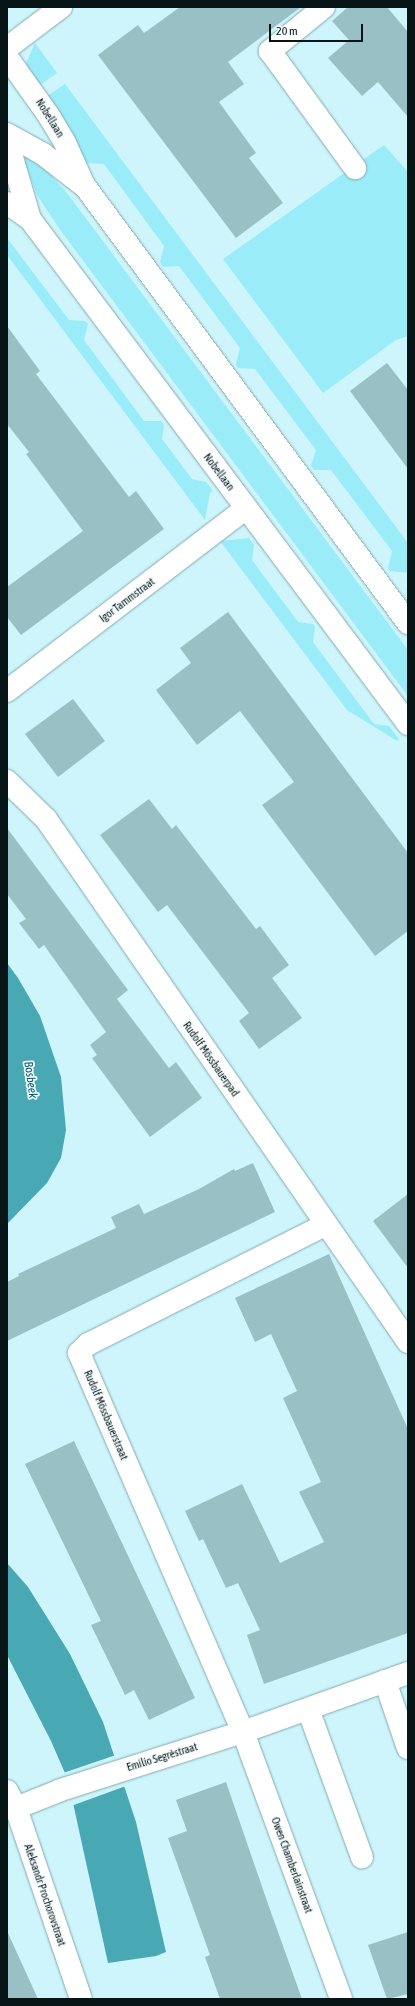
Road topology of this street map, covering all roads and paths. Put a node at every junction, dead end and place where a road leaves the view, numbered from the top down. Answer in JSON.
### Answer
{"nodes":[{"id":1,"x":61,"y":7,"type":"edge"},
{"id":2,"x":324,"y":7,"type":"edge"},
{"id":3,"x":7,"y":48,"type":"edge"},
{"id":4,"x":7,"y":57,"type":"edge"},
{"id":5,"x":7,"y":134,"type":"edge"},
{"id":6,"x":7,"y":140,"type":"edge"},
{"id":7,"x":355,"y":168,"type":"dead end"},
{"id":8,"x":84,"y":185,"type":"junction"},
{"id":9,"x":7,"y":203,"type":"edge"},
{"id":10,"x":30,"y":219,"type":"junction"},
{"id":11,"x":246,"y":508,"type":"junction"},
{"id":12,"x":408,"y":624,"type":"edge"},
{"id":13,"x":7,"y":691,"type":"edge"},
{"id":14,"x":408,"y":724,"type":"edge"},
{"id":15,"x":7,"y":781,"type":"edge"},
{"id":16,"x":325,"y":1225,"type":"junction"},
{"id":17,"x":408,"y":1342,"type":"edge"},
{"id":18,"x":408,"y":1673,"type":"edge"},
{"id":19,"x":385,"y":1681,"type":"junction"},
{"id":20,"x":308,"y":1709,"type":"junction"},
{"id":21,"x":244,"y":1732,"type":"junction"},
{"id":22,"x":408,"y":1748,"type":"edge"},
{"id":23,"x":11,"y":1800,"type":"edge"},
{"id":24,"x":362,"y":1857,"type":"dead end"},
{"id":25,"x":81,"y":1999,"type":"edge"},
{"id":26,"x":341,"y":1999,"type":"edge"}],
"edges":[{"from":1,"to":3,"type":"street"},
{"from":2,"to":7,"type":"street"},
{"from":4,"to":8,"type":"street","name":"Nobellaan"},
{"from":5,"to":8,"type":"street","name":"Nobellaan"},
{"from":6,"to":10,"type":"street","name":"Nobellaan"},
{"from":8,"to":12,"type":"street","name":"Nobellaan"},
{"from":9,"to":10,"type":"street","name":"Nobellaan"},
{"from":10,"to":11,"type":"street","name":"Nobellaan"},
{"from":11,"to":13,"type":"street","name":"Igor Tammstraat"},
{"from":11,"to":14,"type":"street","name":"Nobellaan"},
{"from":15,"to":16,"type":"street","name":"Rudolf Mössbauerpad"},
{"from":16,"to":17,"type":"street","name":"Rudolf Mössbauerpad"},
{"from":16,"to":21,"type":"street","name":"Rudolf Mössbauerstraat"},
{"from":18,"to":19,"type":"street","name":"Emilio Segrèstraat"},
{"from":19,"to":20,"type":"street","name":"Emilio Segrèstraat"},
{"from":19,"to":22,"type":"street"},
{"from":20,"to":21,"type":"street","name":"Emilio Segrèstraat"},
{"from":20,"to":24,"type":"street"},
{"from":21,"to":23,"type":"street","name":"Emilio Segrèstraat"},
{"from":21,"to":26,"type":"street","name":"Owen Chamberlainstraat"},
{"from":23,"to":25,"type":"street","name":"Aleksandr Prochorovstraat"}]}
